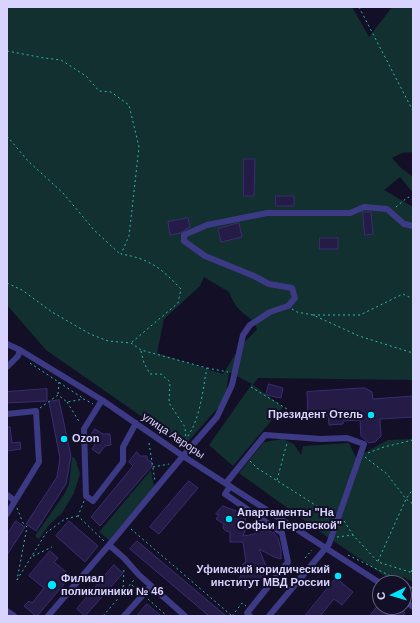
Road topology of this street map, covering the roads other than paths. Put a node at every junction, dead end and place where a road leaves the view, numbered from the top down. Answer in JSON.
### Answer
{"nodes":[{"id":1,"x":413,"y":226,"type":"edge"},
{"id":2,"x":7,"y":344,"type":"edge"},
{"id":3,"x":20,"y":353,"type":"junction"},
{"id":4,"x":7,"y":366,"type":"edge"},
{"id":5,"x":102,"y":400,"type":"junction"},
{"id":6,"x":7,"y":414,"type":"edge"},
{"id":7,"x":136,"y":423,"type":"junction"},
{"id":8,"x":183,"y":456,"type":"junction"},
{"id":9,"x":228,"y":485,"type":"junction"},
{"id":10,"x":7,"y":496,"type":"edge"},
{"id":11,"x":15,"y":501,"type":"junction"},
{"id":12,"x":7,"y":514,"type":"edge"},
{"id":13,"x":109,"y":545,"type":"junction"},
{"id":14,"x":326,"y":549,"type":"junction"},
{"id":15,"x":372,"y":578,"type":"edge"},
{"id":16,"x":151,"y":586,"type":"junction"},
{"id":17,"x":7,"y":611,"type":"edge"},
{"id":18,"x":14,"y":616,"type":"edge"},
{"id":19,"x":48,"y":616,"type":"edge"},
{"id":20,"x":124,"y":616,"type":"edge"},
{"id":21,"x":185,"y":616,"type":"edge"},
{"id":22,"x":250,"y":616,"type":"edge"},
{"id":23,"x":269,"y":616,"type":"edge"}],
"edges":[{"from":1,"to":8,"type":"street"},
{"from":2,"to":3,"type":"street","name":"улица Авроры"},
{"from":3,"to":4,"type":"street"},
{"from":3,"to":5,"type":"street","name":"улица Авроры"},
{"from":5,"to":7,"type":"street","name":"улица Авроры"},
{"from":5,"to":7,"type":"street"},
{"from":6,"to":11,"type":"street"},
{"from":7,"to":8,"type":"street","name":"улица Авроры"},
{"from":8,"to":9,"type":"street","name":"улица Авроры"},
{"from":8,"to":13,"type":"street"},
{"from":9,"to":14,"type":"street","name":"улица Авроры"},
{"from":9,"to":14,"type":"street"},
{"from":9,"to":22,"type":"street"},
{"from":10,"to":11,"type":"street"},
{"from":11,"to":12,"type":"street"},
{"from":13,"to":16,"type":"street"},
{"from":13,"to":19,"type":"street"},
{"from":14,"to":15,"type":"street","name":"улица Авроры"},
{"from":14,"to":23,"type":"street"},
{"from":16,"to":20,"type":"street"},
{"from":16,"to":21,"type":"street"},
{"from":17,"to":18,"type":"street"}]}
